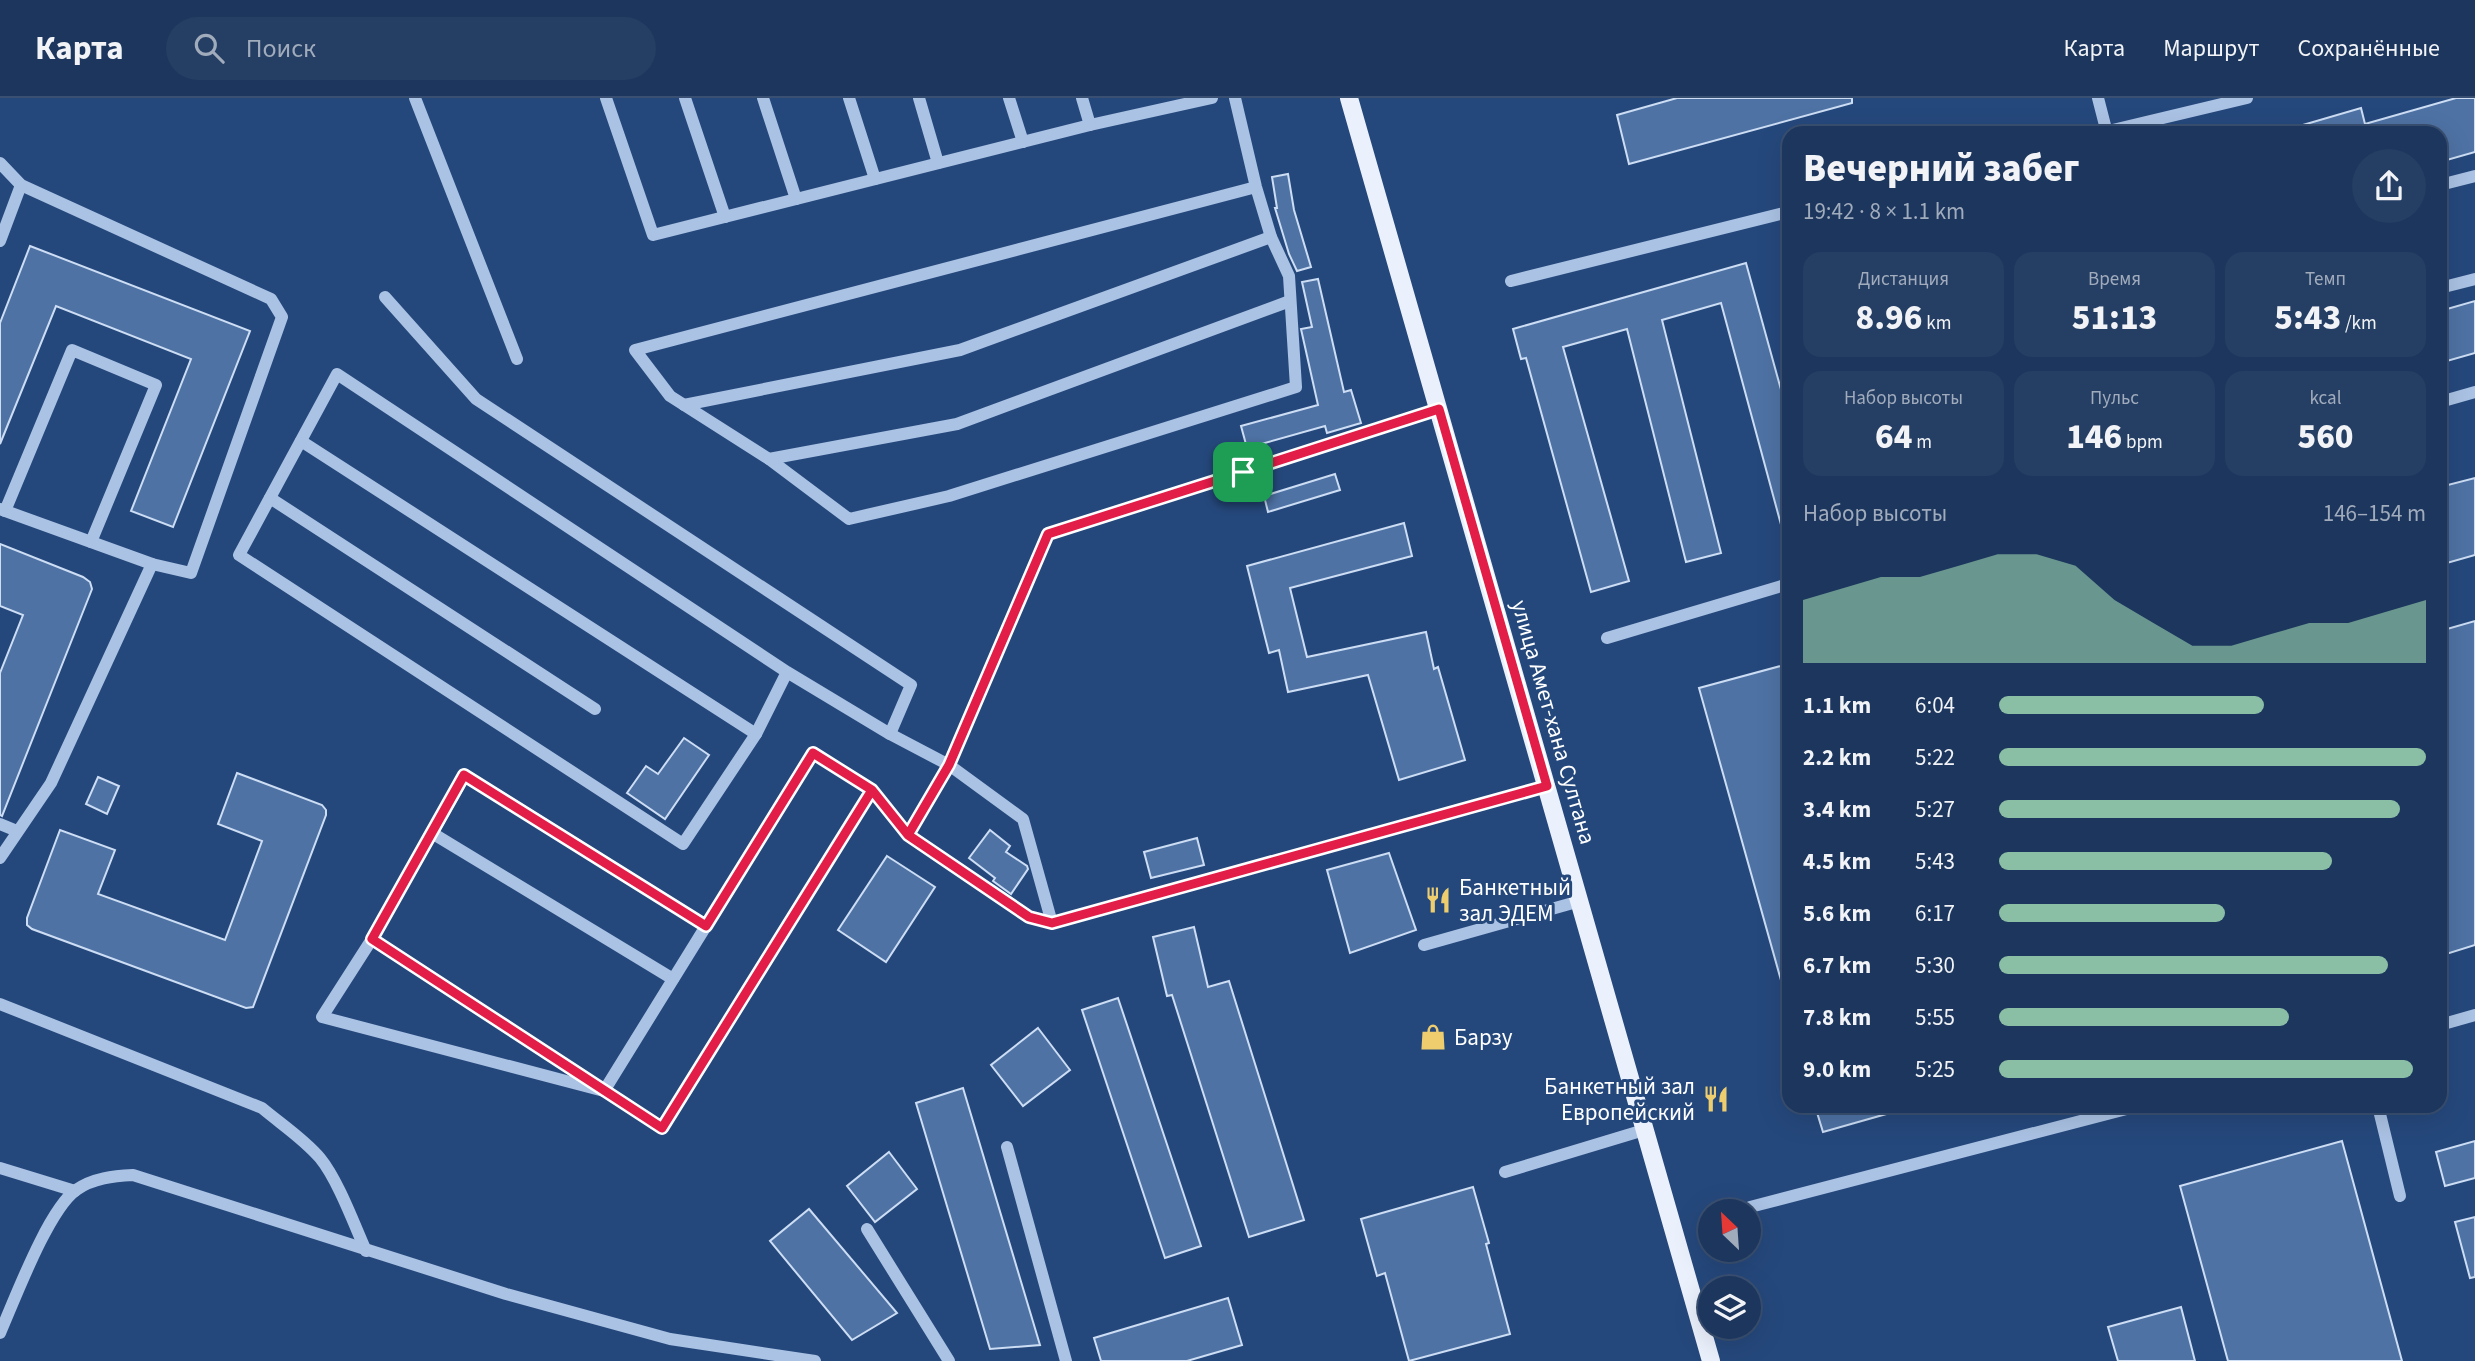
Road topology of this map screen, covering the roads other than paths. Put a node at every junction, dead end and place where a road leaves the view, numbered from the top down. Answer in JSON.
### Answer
{"nodes":[{"id":1,"x":415,"y":98,"type":"edge"},
{"id":2,"x":606,"y":98,"type":"edge"},
{"id":3,"x":685,"y":98,"type":"edge"},
{"id":4,"x":763,"y":98,"type":"edge"},
{"id":5,"x":849,"y":98,"type":"edge"},
{"id":6,"x":919,"y":98,"type":"edge"},
{"id":7,"x":1009,"y":98,"type":"edge"},
{"id":8,"x":1082,"y":98,"type":"edge"},
{"id":9,"x":1212,"y":98,"type":"edge"},
{"id":10,"x":1236,"y":98,"type":"edge"},
{"id":11,"x":1349,"y":98,"type":"edge"},
{"id":12,"x":2098,"y":98,"type":"edge"},
{"id":13,"x":2247,"y":98,"type":"edge"},
{"id":14,"x":1090,"y":125,"type":"junction"},
{"id":15,"x":2103,"y":126,"type":"edge"},
{"id":16,"x":2129,"y":126,"type":"edge"},
{"id":17,"x":1023,"y":142,"type":"junction"},
{"id":18,"x":0,"y":163,"type":"edge"},
{"id":19,"x":938,"y":163,"type":"junction"},
{"id":20,"x":2475,"y":176,"type":"edge"},
{"id":21,"x":875,"y":179,"type":"junction"},
{"id":22,"x":2447,"y":183,"type":"edge"},
{"id":23,"x":21,"y":185,"type":"junction"},
{"id":24,"x":1256,"y":187,"type":"junction"},
{"id":25,"x":796,"y":199,"type":"junction"},
{"id":26,"x":1782,"y":213,"type":"edge"},
{"id":27,"x":725,"y":216,"type":"junction"},
{"id":28,"x":1271,"y":237,"type":"junction"},
{"id":29,"x":0,"y":241,"type":"edge"},
{"id":30,"x":2475,"y":279,"type":"edge"},
{"id":31,"x":1511,"y":281,"type":"dead end"},
{"id":32,"x":2447,"y":286,"type":"edge"},
{"id":33,"x":385,"y":296,"type":"dead end"},
{"id":34,"x":1290,"y":301,"type":"junction"},
{"id":35,"x":517,"y":359,"type":"dead end"},
{"id":36,"x":2475,"y":392,"type":"edge"},
{"id":37,"x":2447,"y":400,"type":"edge"},
{"id":38,"x":684,"y":405,"type":"junction"},
{"id":39,"x":1439,"y":409,"type":"junction"},
{"id":40,"x":301,"y":441,"type":"junction"},
{"id":41,"x":769,"y":459,"type":"junction"},
{"id":42,"x":270,"y":498,"type":"junction"},
{"id":43,"x":3,"y":510,"type":"edge"},
{"id":44,"x":91,"y":542,"type":"junction"},
{"id":45,"x":152,"y":564,"type":"junction"},
{"id":46,"x":1782,"y":586,"type":"edge"},
{"id":47,"x":1607,"y":638,"type":"dead end"},
{"id":48,"x":788,"y":672,"type":"junction"},
{"id":49,"x":595,"y":709,"type":"dead end"},
{"id":50,"x":756,"y":734,"type":"junction"},
{"id":51,"x":890,"y":734,"type":"junction"},
{"id":52,"x":949,"y":765,"type":"junction"},
{"id":53,"x":1547,"y":786,"type":"junction"},
{"id":54,"x":872,"y":790,"type":"junction"},
{"id":55,"x":0,"y":824,"type":"edge"},
{"id":56,"x":17,"y":831,"type":"junction"},
{"id":57,"x":432,"y":833,"type":"junction"},
{"id":58,"x":908,"y":835,"type":"junction"},
{"id":59,"x":0,"y":858,"type":"edge"},
{"id":60,"x":1580,"y":901,"type":"junction"},
{"id":61,"x":1052,"y":923,"type":"junction"},
{"id":62,"x":706,"y":926,"type":"junction"},
{"id":63,"x":372,"y":939,"type":"junction"},
{"id":64,"x":1424,"y":945,"type":"dead end"},
{"id":65,"x":673,"y":979,"type":"junction"},
{"id":66,"x":0,"y":1004,"type":"edge"},
{"id":67,"x":2475,"y":1015,"type":"edge"},
{"id":68,"x":2447,"y":1023,"type":"edge"},
{"id":69,"x":604,"y":1091,"type":"junction"},
{"id":70,"x":2111,"y":1113,"type":"edge"},
{"id":71,"x":2380,"y":1113,"type":"edge"},
{"id":72,"x":1644,"y":1130,"type":"junction"},
{"id":73,"x":1007,"y":1147,"type":"dead end"},
{"id":74,"x":0,"y":1168,"type":"edge"},
{"id":75,"x":1505,"y":1172,"type":"dead end"},
{"id":76,"x":75,"y":1191,"type":"junction"},
{"id":77,"x":2400,"y":1196,"type":"dead end"},
{"id":78,"x":1761,"y":1205,"type":"edge"},
{"id":79,"x":867,"y":1229,"type":"dead end"},
{"id":80,"x":366,"y":1251,"type":"junction"},
{"id":81,"x":4,"y":1313,"type":"edge"},
{"id":82,"x":0,"y":1333,"type":"edge"},
{"id":83,"x":732,"y":1355,"type":"edge"},
{"id":84,"x":815,"y":1361,"type":"edge"},
{"id":85,"x":949,"y":1361,"type":"edge"},
{"id":86,"x":1066,"y":1361,"type":"edge"},
{"id":87,"x":1710,"y":1361,"type":"edge"}],
"edges":[{"from":1,"to":35,"type":"street"},
{"from":2,"to":27,"type":"street"},
{"from":3,"to":27,"type":"street"},
{"from":4,"to":25,"type":"street"},
{"from":5,"to":21,"type":"street"},
{"from":6,"to":19,"type":"street"},
{"from":7,"to":17,"type":"street"},
{"from":8,"to":14,"type":"street"},
{"from":9,"to":14,"type":"street"},
{"from":10,"to":24,"type":"street"},
{"from":11,"to":39,"type":"main road","name":"улица Амет-хана Султана"},
{"from":12,"to":15,"type":"street"},
{"from":13,"to":16,"type":"street"},
{"from":14,"to":17,"type":"street"},
{"from":17,"to":19,"type":"street"},
{"from":18,"to":23,"type":"street"},
{"from":19,"to":21,"type":"street"},
{"from":20,"to":22,"type":"street"},
{"from":21,"to":25,"type":"street"},
{"from":23,"to":29,"type":"street"},
{"from":23,"to":45,"type":"street"},
{"from":24,"to":28,"type":"street"},
{"from":24,"to":38,"type":"street"},
{"from":25,"to":27,"type":"street"},
{"from":26,"to":31,"type":"street"},
{"from":28,"to":34,"type":"street"},
{"from":28,"to":38,"type":"street"},
{"from":30,"to":32,"type":"street"},
{"from":33,"to":51,"type":"street"},
{"from":34,"to":41,"type":"street"},
{"from":34,"to":41,"type":"street"},
{"from":36,"to":37,"type":"street"},
{"from":38,"to":41,"type":"street"},
{"from":39,"to":52,"type":"street"},
{"from":39,"to":53,"type":"main road","name":"улица Амет-хана Султана"},
{"from":40,"to":42,"type":"street"},
{"from":40,"to":48,"type":"street"},
{"from":40,"to":50,"type":"street"},
{"from":42,"to":49,"type":"street"},
{"from":42,"to":50,"type":"street"},
{"from":43,"to":44,"type":"street"},
{"from":43,"to":44,"type":"street"},
{"from":44,"to":45,"type":"street"},
{"from":45,"to":56,"type":"street"},
{"from":46,"to":47,"type":"street"},
{"from":48,"to":50,"type":"street"},
{"from":48,"to":51,"type":"street"},
{"from":51,"to":52,"type":"street"},
{"from":52,"to":58,"type":"street"},
{"from":52,"to":61,"type":"street"},
{"from":53,"to":60,"type":"main road","name":"улица Амет-хана Султана"},
{"from":53,"to":61,"type":"street"},
{"from":54,"to":58,"type":"street"},
{"from":54,"to":62,"type":"street"},
{"from":54,"to":69,"type":"street"},
{"from":55,"to":56,"type":"street"},
{"from":56,"to":59,"type":"street"},
{"from":57,"to":62,"type":"street"},
{"from":57,"to":63,"type":"street"},
{"from":57,"to":65,"type":"street"},
{"from":58,"to":61,"type":"street"},
{"from":60,"to":64,"type":"street"},
{"from":60,"to":72,"type":"main road","name":"улица Амет-хана Султана"},
{"from":62,"to":65,"type":"street"},
{"from":63,"to":69,"type":"street"},
{"from":63,"to":69,"type":"street"},
{"from":65,"to":69,"type":"street"},
{"from":66,"to":80,"type":"street"},
{"from":67,"to":68,"type":"street"},
{"from":70,"to":78,"type":"street"},
{"from":71,"to":77,"type":"street"},
{"from":72,"to":75,"type":"street"},
{"from":72,"to":87,"type":"main road","name":"улица Амет-хана Султана"},
{"from":73,"to":86,"type":"street"},
{"from":74,"to":76,"type":"street"},
{"from":76,"to":80,"type":"street"},
{"from":76,"to":81,"type":"street"},
{"from":79,"to":85,"type":"street"},
{"from":80,"to":83,"type":"street"},
{"from":81,"to":82,"type":"street"},
{"from":83,"to":84,"type":"street"}]}
